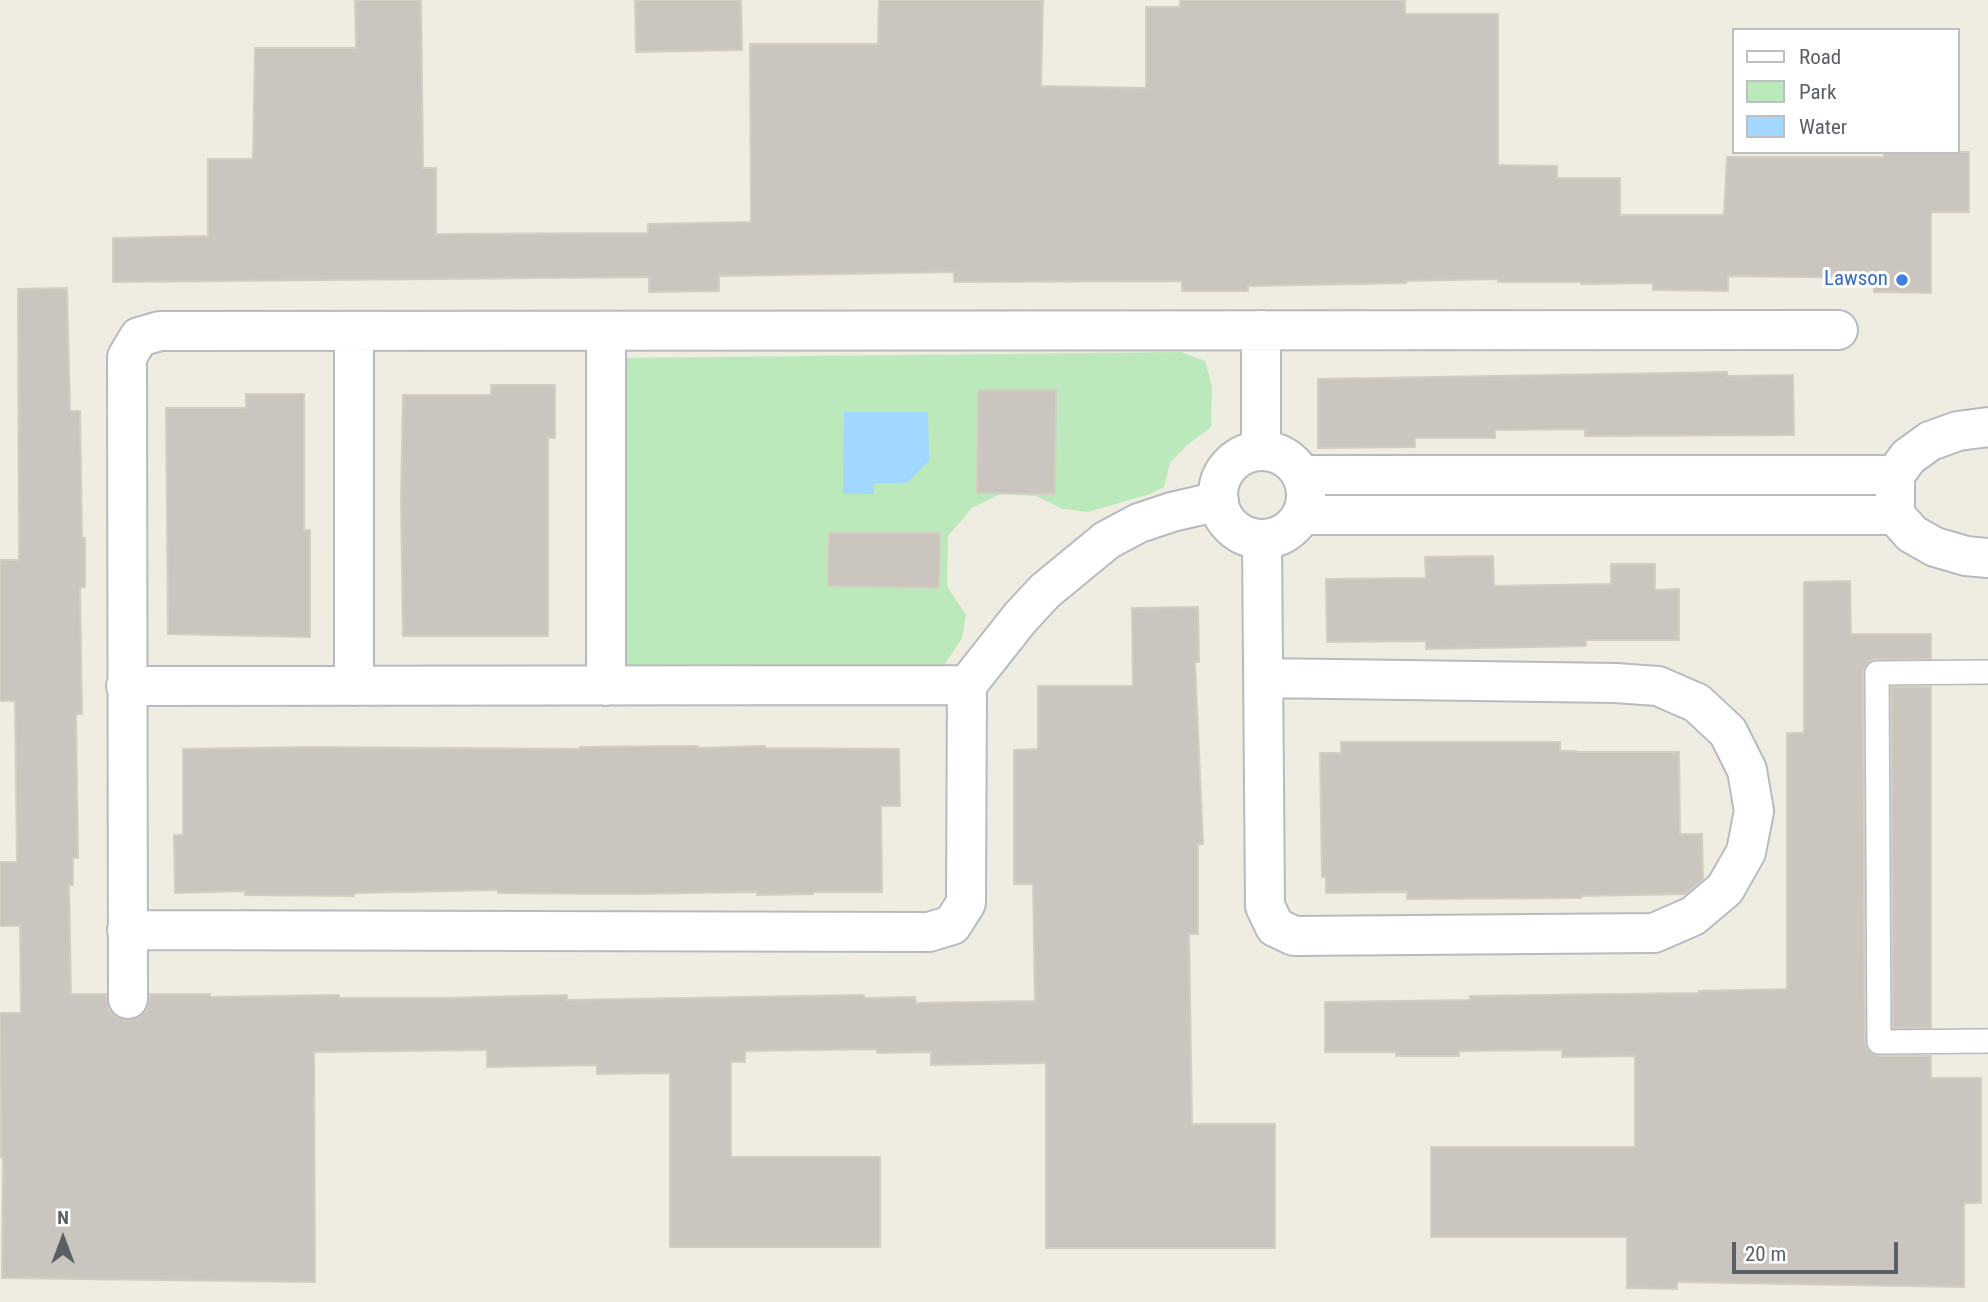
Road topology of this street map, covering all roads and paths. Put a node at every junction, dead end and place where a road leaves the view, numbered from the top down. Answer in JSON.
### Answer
{"nodes":[{"id":1,"x":1261,"y":330,"type":"junction"},
{"id":2,"x":1838,"y":330,"type":"dead end"},
{"id":3,"x":354,"y":331,"type":"junction"},
{"id":4,"x":606,"y":331,"type":"junction"},
{"id":5,"x":1988,"y":427,"type":"edge"},
{"id":6,"x":1261,"y":451,"type":"junction"},
{"id":7,"x":1301,"y":475,"type":"junction"},
{"id":8,"x":1765,"y":475,"type":"junction"},
{"id":9,"x":1895,"y":475,"type":"junction"},
{"id":10,"x":1219,"y":501,"type":"junction"},
{"id":11,"x":1302,"y":515,"type":"junction"},
{"id":12,"x":1765,"y":515,"type":"junction"},
{"id":13,"x":1895,"y":515,"type":"junction"},
{"id":14,"x":1262,"y":540,"type":"junction"},
{"id":15,"x":1988,"y":558,"type":"edge"},
{"id":16,"x":1988,"y":672,"type":"edge"},
{"id":17,"x":1264,"y":678,"type":"junction"},
{"id":18,"x":126,"y":685,"type":"junction"},
{"id":19,"x":354,"y":685,"type":"junction"},
{"id":20,"x":606,"y":685,"type":"junction"},
{"id":21,"x":967,"y":685,"type":"junction"},
{"id":22,"x":127,"y":930,"type":"junction"},
{"id":23,"x":128,"y":999,"type":"dead end"},
{"id":24,"x":1988,"y":1041,"type":"edge"}],
"edges":[{"from":1,"to":2,"type":"street"},
{"from":1,"to":4,"type":"street"},
{"from":1,"to":6,"type":"street"},
{"from":3,"to":4,"type":"street"},
{"from":3,"to":18,"type":"street"},
{"from":3,"to":19,"type":"street"},
{"from":4,"to":20,"type":"street"},
{"from":5,"to":9,"type":"street"},
{"from":6,"to":7,"type":"street"},
{"from":6,"to":10,"type":"street"},
{"from":7,"to":8,"type":"street"},
{"from":7,"to":11,"type":"street"},
{"from":8,"to":9,"type":"street"},
{"from":8,"to":12,"type":"street"},
{"from":9,"to":13,"type":"street"},
{"from":10,"to":14,"type":"street"},
{"from":10,"to":21,"type":"street"},
{"from":11,"to":12,"type":"street"},
{"from":11,"to":14,"type":"street"},
{"from":12,"to":13,"type":"street"},
{"from":13,"to":15,"type":"street"},
{"from":14,"to":17,"type":"street"},
{"from":16,"to":24,"type":"lane"},
{"from":17,"to":17,"type":"street"},
{"from":18,"to":19,"type":"street"},
{"from":18,"to":22,"type":"street"},
{"from":19,"to":20,"type":"street"},
{"from":20,"to":21,"type":"street"},
{"from":21,"to":22,"type":"street"},
{"from":22,"to":23,"type":"street"}]}
